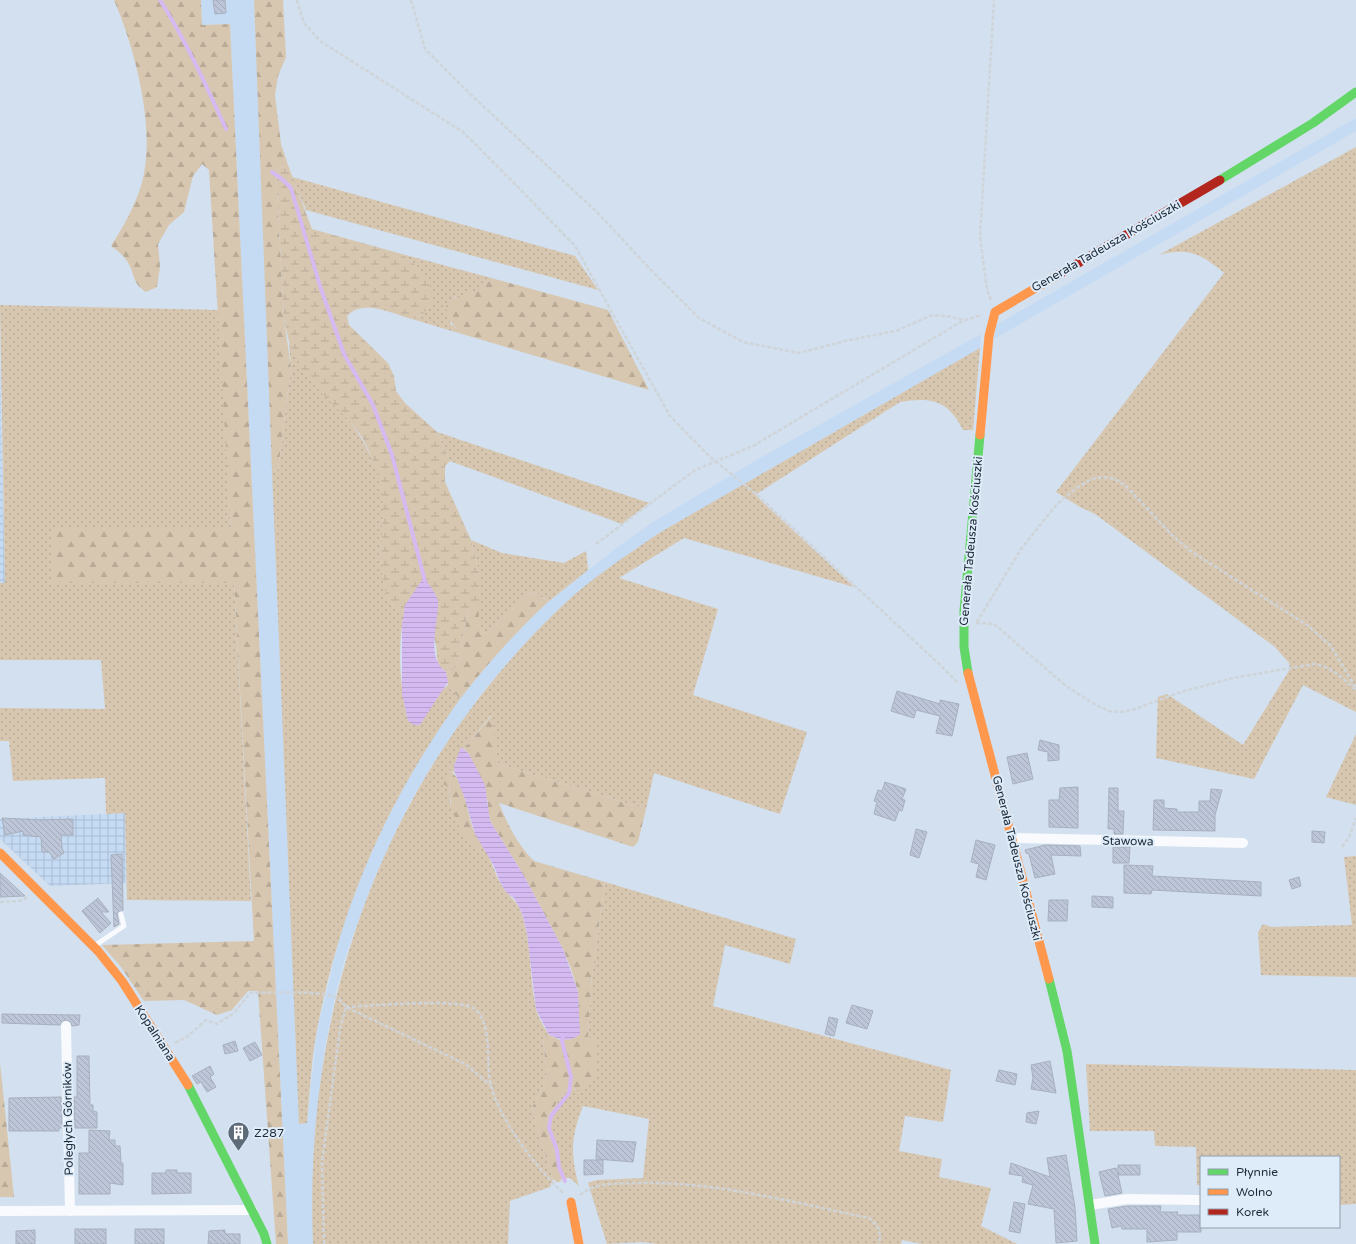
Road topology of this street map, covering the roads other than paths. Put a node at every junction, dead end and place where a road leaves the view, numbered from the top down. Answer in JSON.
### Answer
{"nodes":[{"id":1,"x":1353,"y":95,"type":"edge"},
{"id":2,"x":1013,"y":838,"type":"junction"},
{"id":3,"x":1243,"y":843,"type":"dead end"},
{"id":4,"x":0,"y":853,"type":"edge"},
{"id":5,"x":121,"y":914,"type":"dead end"},
{"id":6,"x":93,"y":947,"type":"junction"},
{"id":7,"x":66,"y":1026,"type":"dead end"},
{"id":8,"x":1200,"y":1200,"type":"edge"},
{"id":9,"x":571,"y":1202,"type":"road end"},
{"id":10,"x":1090,"y":1204,"type":"junction"},
{"id":11,"x":252,"y":1210,"type":"junction"},
{"id":12,"x":0,"y":1211,"type":"edge"},
{"id":13,"x":70,"y":1211,"type":"junction"},
{"id":14,"x":267,"y":1244,"type":"edge"},
{"id":15,"x":579,"y":1244,"type":"edge"},
{"id":16,"x":1095,"y":1244,"type":"edge"}],
"edges":[{"from":1,"to":2,"type":"street","name":"Generała Tadeusza Kościuszki"},
{"from":2,"to":3,"type":"street","name":"Stawowa"},
{"from":2,"to":10,"type":"street","name":"Generała Tadeusza Kościuszki"},
{"from":4,"to":6,"type":"street","name":"Kopalniana"},
{"from":5,"to":6,"type":"lane"},
{"from":6,"to":11,"type":"street","name":"Kopalniana"},
{"from":7,"to":13,"type":"street","name":"Poległych Górników"},
{"from":8,"to":10,"type":"street"},
{"from":9,"to":15,"type":"street"},
{"from":10,"to":16,"type":"street","name":"Generała Tadeusza Kościuszki"},
{"from":11,"to":13,"type":"street"},
{"from":11,"to":14,"type":"street","name":"Kopalniana"},
{"from":12,"to":13,"type":"street"}]}
